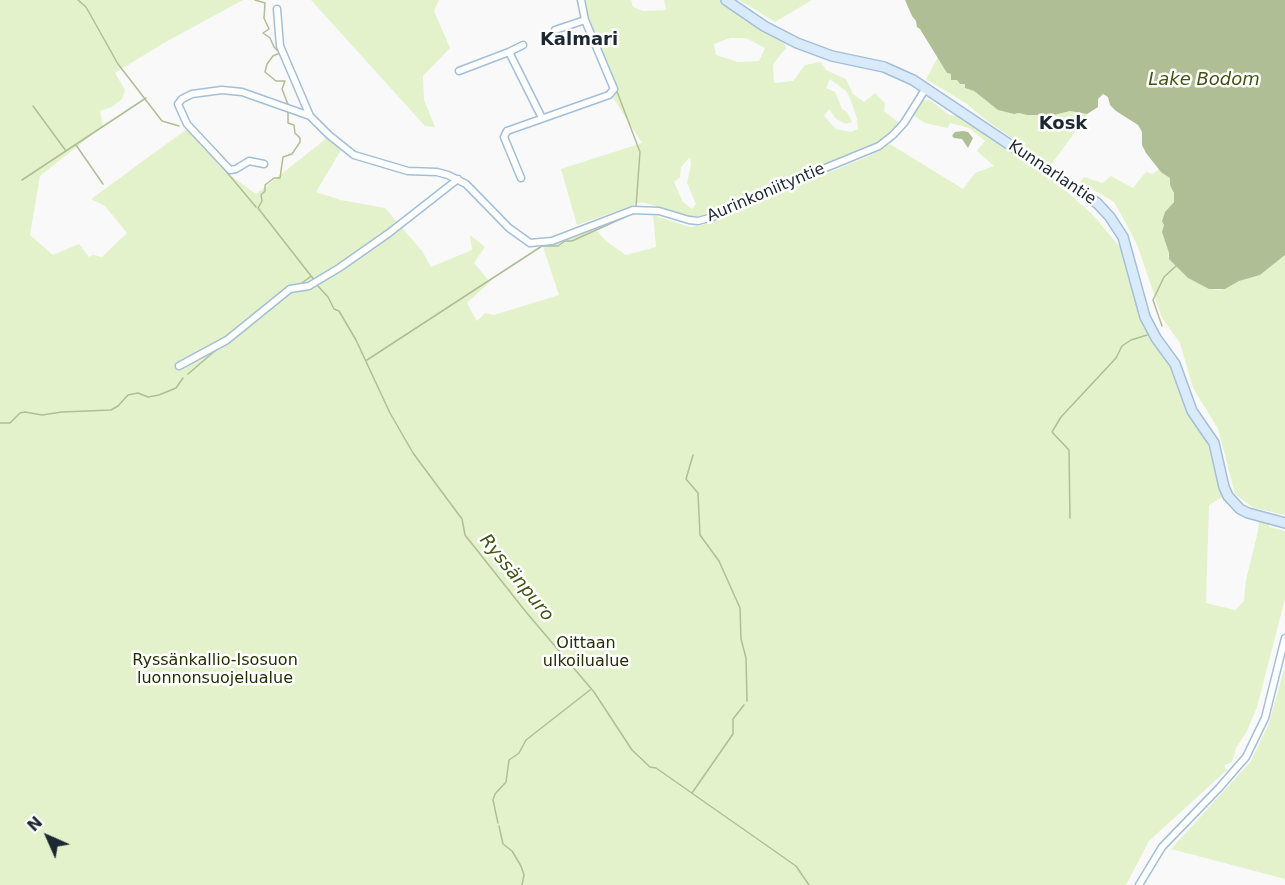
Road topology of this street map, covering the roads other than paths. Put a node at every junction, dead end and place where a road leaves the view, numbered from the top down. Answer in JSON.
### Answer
{"nodes":[{"id":1,"x":581,"y":0,"type":"edge"},
{"id":2,"x":726,"y":0,"type":"edge"},
{"id":3,"x":277,"y":9,"type":"dead end"},
{"id":4,"x":585,"y":20,"type":"junction"},
{"id":5,"x":555,"y":30,"type":"dead end"},
{"id":6,"x":523,"y":45,"type":"dead end"},
{"id":7,"x":509,"y":52,"type":"junction"},
{"id":8,"x":459,"y":71,"type":"dead end"},
{"id":9,"x":926,"y":88,"type":"junction"},
{"id":10,"x":310,"y":116,"type":"junction"},
{"id":11,"x":542,"y":118,"type":"junction"},
{"id":12,"x":264,"y":164,"type":"dead end"},
{"id":13,"x":521,"y":178,"type":"dead end"},
{"id":14,"x":458,"y":179,"type":"junction"},
{"id":15,"x":179,"y":366,"type":"dead end"},
{"id":16,"x":1285,"y":523,"type":"edge"},
{"id":17,"x":1285,"y":638,"type":"edge"},
{"id":18,"x":1139,"y":885,"type":"edge"}],
"edges":[{"from":1,"to":4,"type":"street"},
{"from":2,"to":9,"type":"main road","name":"Kunnarlantie"},
{"from":3,"to":10,"type":"street"},
{"from":4,"to":5,"type":"street"},
{"from":4,"to":11,"type":"street"},
{"from":6,"to":7,"type":"street"},
{"from":7,"to":8,"type":"street"},
{"from":7,"to":11,"type":"street"},
{"from":9,"to":14,"type":"street","name":"Aurinkoniityntie"},
{"from":9,"to":16,"type":"main road","name":"Kunnarlantie"},
{"from":10,"to":12,"type":"street","name":"Aurinkoniityntie"},
{"from":10,"to":14,"type":"street","name":"Aurinkoniityntie"},
{"from":11,"to":13,"type":"street"},
{"from":14,"to":15,"type":"street"},
{"from":17,"to":18,"type":"street"}]}
